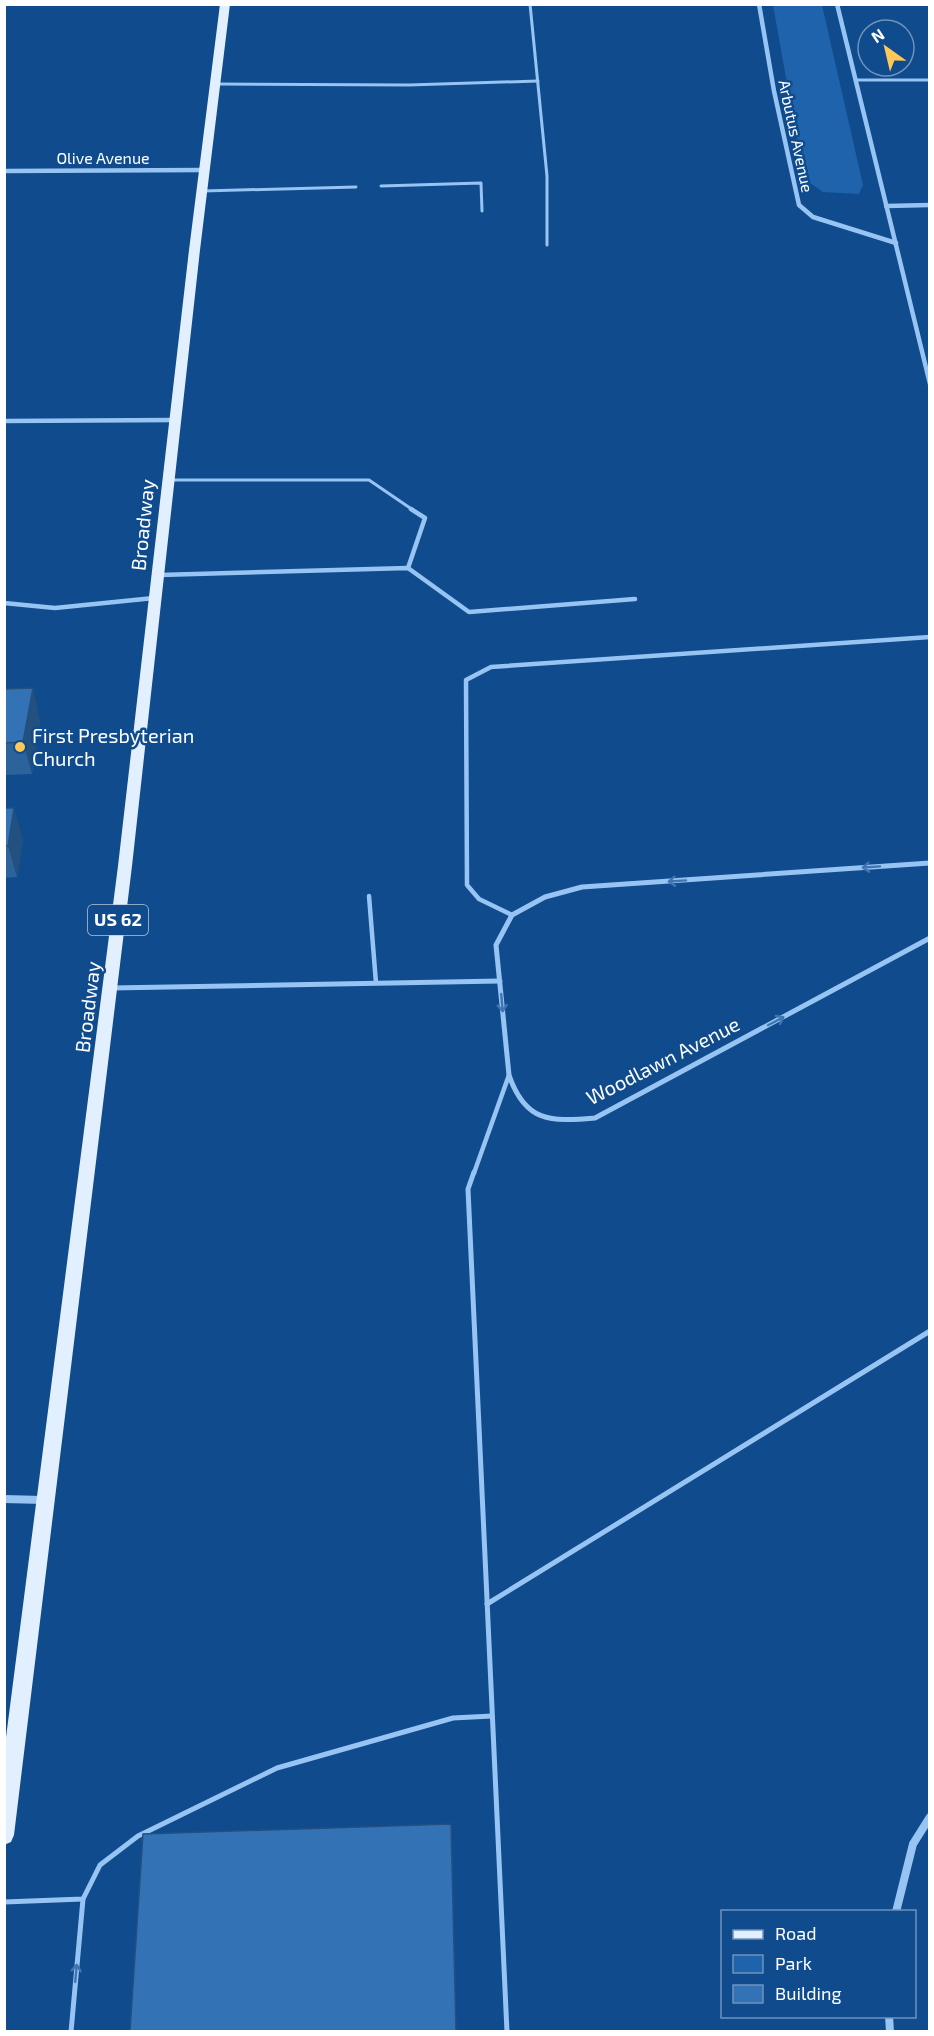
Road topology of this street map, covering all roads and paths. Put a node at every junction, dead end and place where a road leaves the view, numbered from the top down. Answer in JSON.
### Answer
{"nodes":[{"id":1,"x":225,"y":4,"type":"edge"},
{"id":2,"x":530,"y":4,"type":"edge"},
{"id":3,"x":759,"y":4,"type":"edge"},
{"id":4,"x":837,"y":4,"type":"edge"},
{"id":5,"x":857,"y":80,"type":"junction"},
{"id":6,"x":930,"y":80,"type":"edge"},
{"id":7,"x":538,"y":81,"type":"junction"},
{"id":8,"x":214,"y":84,"type":"junction"},
{"id":9,"x":203,"y":170,"type":"junction"},
{"id":10,"x":4,"y":171,"type":"edge"},
{"id":11,"x":381,"y":186,"type":"dead end"},
{"id":12,"x":356,"y":187,"type":"dead end"},
{"id":13,"x":200,"y":191,"type":"junction"},
{"id":14,"x":886,"y":206,"type":"junction"},
{"id":15,"x":930,"y":206,"type":"edge"},
{"id":16,"x":482,"y":211,"type":"dead end"},
{"id":17,"x":896,"y":243,"type":"junction"},
{"id":18,"x":547,"y":245,"type":"dead end"},
{"id":19,"x":930,"y":384,"type":"edge"},
{"id":20,"x":174,"y":420,"type":"junction"},
{"id":21,"x":4,"y":421,"type":"edge"},
{"id":22,"x":168,"y":480,"type":"junction"},
{"id":23,"x":408,"y":568,"type":"junction"},
{"id":24,"x":157,"y":575,"type":"junction"},
{"id":25,"x":154,"y":598,"type":"junction"},
{"id":26,"x":635,"y":599,"type":"dead end"},
{"id":27,"x":4,"y":603,"type":"edge"},
{"id":28,"x":930,"y":637,"type":"edge"},
{"id":29,"x":930,"y":863,"type":"edge"},
{"id":30,"x":369,"y":896,"type":"dead end"},
{"id":31,"x":512,"y":915,"type":"junction"},
{"id":32,"x":930,"y":938,"type":"edge"},
{"id":33,"x":500,"y":981,"type":"junction"},
{"id":34,"x":376,"y":983,"type":"junction"},
{"id":35,"x":111,"y":988,"type":"junction"},
{"id":36,"x":509,"y":1075,"type":"junction"},
{"id":37,"x":930,"y":1331,"type":"edge"},
{"id":38,"x":4,"y":1499,"type":"edge"},
{"id":39,"x":44,"y":1500,"type":"junction"},
{"id":40,"x":487,"y":1604,"type":"junction"},
{"id":41,"x":492,"y":1716,"type":"junction"},
{"id":42,"x":930,"y":1817,"type":"edge"},
{"id":43,"x":4,"y":1835,"type":"edge"},
{"id":44,"x":83,"y":1899,"type":"junction"},
{"id":45,"x":4,"y":1902,"type":"edge"},
{"id":46,"x":896,"y":1910,"type":"edge"},
{"id":47,"x":71,"y":2031,"type":"edge"},
{"id":48,"x":507,"y":2031,"type":"edge"}],
"edges":[{"from":1,"to":8,"type":"main road","name":"Broadway","number":"US 62"},
{"from":2,"to":7,"type":"lane"},
{"from":3,"to":17,"type":"street","name":"Arbutus Avenue"},
{"from":4,"to":5,"type":"street"},
{"from":5,"to":6,"type":"lane"},
{"from":5,"to":14,"type":"street"},
{"from":7,"to":8,"type":"lane"},
{"from":7,"to":18,"type":"lane"},
{"from":8,"to":9,"type":"main road","name":"Broadway","number":"US 62"},
{"from":9,"to":10,"type":"street","name":"Olive Avenue"},
{"from":9,"to":13,"type":"main road","name":"Broadway","number":"US 62"},
{"from":11,"to":16,"type":"lane"},
{"from":12,"to":13,"type":"lane"},
{"from":13,"to":20,"type":"main road","name":"Broadway","number":"US 62"},
{"from":14,"to":15,"type":"street"},
{"from":14,"to":17,"type":"street"},
{"from":17,"to":19,"type":"street"},
{"from":20,"to":21,"type":"street"},
{"from":20,"to":22,"type":"main road","name":"Broadway","number":"US 62"},
{"from":22,"to":23,"type":"lane"},
{"from":22,"to":24,"type":"main road","name":"Broadway","number":"US 62"},
{"from":23,"to":24,"type":"lane"},
{"from":23,"to":26,"type":"lane"},
{"from":24,"to":25,"type":"main road","name":"Broadway","number":"US 62"},
{"from":25,"to":27,"type":"lane"},
{"from":25,"to":35,"type":"main road","name":"Broadway","number":"US 62"},
{"from":28,"to":31,"type":"lane"},
{"from":29,"to":31,"type":"street","one_way":true},
{"from":30,"to":34,"type":"lane"},
{"from":31,"to":33,"type":"street","name":"Woodlawn Avenue"},
{"from":36,"to":32,"type":"street","name":"Woodlawn Avenue","one_way":true},
{"from":33,"to":34,"type":"street"},
{"from":33,"to":36,"type":"street","name":"Woodlawn Avenue","one_way":true},
{"from":34,"to":35,"type":"street"},
{"from":35,"to":39,"type":"main road","name":"Broadway","number":"US 62"},
{"from":36,"to":40,"type":"lane"},
{"from":37,"to":40,"type":"lane"},
{"from":38,"to":39,"type":"street"},
{"from":39,"to":43,"type":"main road","name":"Broadway","number":"US 62"},
{"from":40,"to":41,"type":"lane"},
{"from":41,"to":44,"type":"lane"},
{"from":41,"to":48,"type":"lane"},
{"from":42,"to":46,"type":"street"},
{"from":44,"to":45,"type":"lane"},
{"from":47,"to":44,"type":"lane","one_way":true}]}
